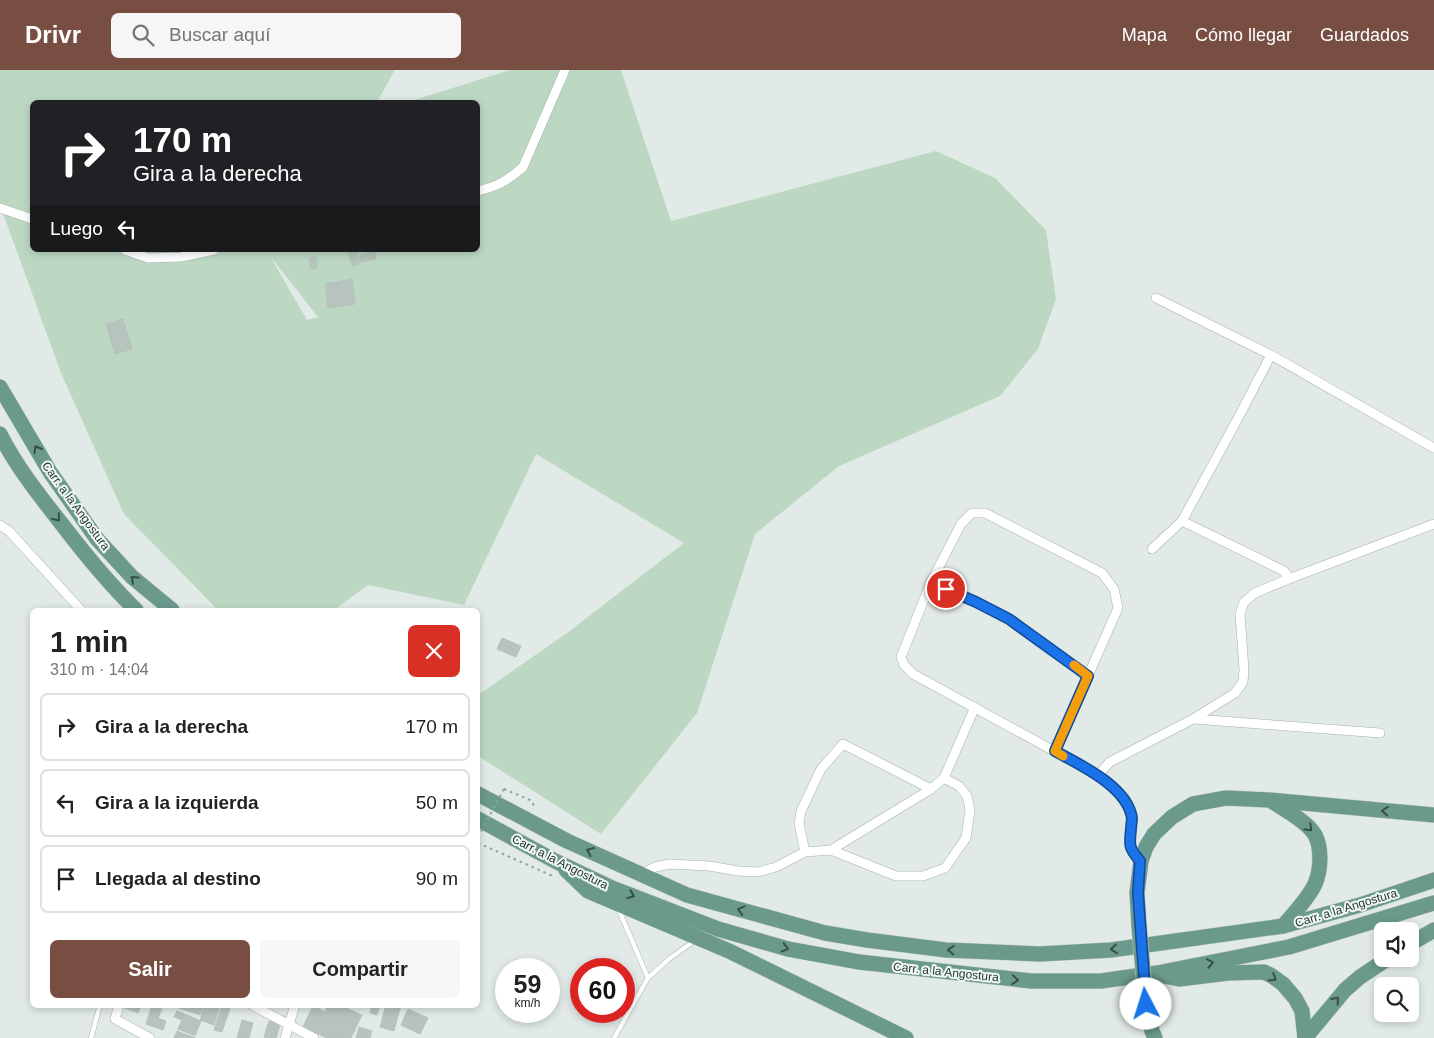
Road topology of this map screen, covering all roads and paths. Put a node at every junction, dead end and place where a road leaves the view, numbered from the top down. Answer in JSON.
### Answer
{"nodes":[{"id":1,"x":564,"y":70,"type":"edge"},
{"id":2,"x":480,"y":191,"type":"edge"},
{"id":3,"x":0,"y":208,"type":"edge"},
{"id":4,"x":30,"y":218,"type":"edge"},
{"id":5,"x":131,"y":252,"type":"edge"},
{"id":6,"x":205,"y":252,"type":"edge"},
{"id":7,"x":1156,"y":298,"type":"dead end"},
{"id":8,"x":1271,"y":355,"type":"junction"},
{"id":9,"x":0,"y":387,"type":"edge"},
{"id":10,"x":0,"y":434,"type":"edge"},
{"id":11,"x":1434,"y":448,"type":"edge"},
{"id":12,"x":1182,"y":521,"type":"junction"},
{"id":13,"x":1434,"y":524,"type":"edge"},
{"id":14,"x":0,"y":525,"type":"edge"},
{"id":15,"x":1152,"y":550,"type":"dead end"},
{"id":16,"x":1286,"y":580,"type":"junction"},
{"id":17,"x":931,"y":582,"type":"junction"},
{"id":18,"x":79,"y":608,"type":"edge"},
{"id":19,"x":134,"y":608,"type":"edge"},
{"id":20,"x":170,"y":608,"type":"edge"},
{"id":21,"x":1088,"y":676,"type":"junction"},
{"id":22,"x":974,"y":707,"type":"junction"},
{"id":23,"x":1193,"y":719,"type":"junction"},
{"id":24,"x":1380,"y":734,"type":"dead end"},
{"id":25,"x":1055,"y":751,"type":"junction"},
{"id":26,"x":1098,"y":775,"type":"junction"},
{"id":27,"x":944,"y":778,"type":"junction"},
{"id":28,"x":930,"y":789,"type":"junction"},
{"id":29,"x":480,"y":795,"type":"edge"},
{"id":30,"x":530,"y":800,"type":"dead end"},
{"id":31,"x":1269,"y":800,"type":"junction"},
{"id":32,"x":1434,"y":815,"type":"edge"},
{"id":33,"x":480,"y":820,"type":"edge"},
{"id":34,"x":480,"y":833,"type":"edge"},
{"id":35,"x":480,"y":844,"type":"edge"},
{"id":36,"x":831,"y":850,"type":"junction"},
{"id":37,"x":805,"y":852,"type":"junction"},
{"id":38,"x":555,"y":861,"type":"junction"},
{"id":39,"x":1140,"y":861,"type":"junction"},
{"id":40,"x":640,"y":875,"type":"junction"},
{"id":41,"x":554,"y":877,"type":"dead end"},
{"id":42,"x":1434,"y":880,"type":"edge"},
{"id":43,"x":615,"y":903,"type":"junction"},
{"id":44,"x":1434,"y":903,"type":"edge"},
{"id":45,"x":1283,"y":926,"type":"junction"},
{"id":46,"x":1434,"y":930,"type":"edge"},
{"id":47,"x":698,"y":938,"type":"junction"},
{"id":48,"x":1419,"y":939,"type":"edge"},
{"id":49,"x":1375,"y":967,"type":"edge"},
{"id":50,"x":1157,"y":973,"type":"junction"},
{"id":51,"x":648,"y":978,"type":"junction"},
{"id":52,"x":99,"y":1008,"type":"edge"},
{"id":53,"x":118,"y":1008,"type":"edge"},
{"id":54,"x":258,"y":1008,"type":"edge"},
{"id":55,"x":294,"y":1008,"type":"edge"},
{"id":56,"x":289,"y":1025,"type":"junction"},
{"id":57,"x":1152,"y":1036,"type":"edge"},
{"id":58,"x":91,"y":1038,"type":"edge"},
{"id":59,"x":150,"y":1038,"type":"edge"},
{"id":60,"x":285,"y":1038,"type":"edge"},
{"id":61,"x":314,"y":1038,"type":"edge"},
{"id":62,"x":614,"y":1038,"type":"edge"},
{"id":63,"x":906,"y":1038,"type":"edge"},
{"id":64,"x":1305,"y":1038,"type":"edge"}],
"edges":[{"from":1,"to":2,"type":"street"},
{"from":3,"to":4,"type":"street"},
{"from":5,"to":6,"type":"street"},
{"from":7,"to":8,"type":"street"},
{"from":8,"to":11,"type":"street"},
{"from":8,"to":12,"type":"street"},
{"from":20,"to":9,"type":"main road","name":"Carr. a la Angostura","one_way":true},
{"from":10,"to":19,"type":"main road","name":"Carr. a la Angostura","one_way":true},
{"from":12,"to":15,"type":"street"},
{"from":12,"to":16,"type":"street"},
{"from":13,"to":16,"type":"street"},
{"from":14,"to":18,"type":"street"},
{"from":16,"to":23,"type":"street"},
{"from":17,"to":21,"type":"street"},
{"from":17,"to":21,"type":"street"},
{"from":17,"to":22,"type":"street"},
{"from":21,"to":25,"type":"street"},
{"from":22,"to":25,"type":"street"},
{"from":22,"to":27,"type":"street"},
{"from":23,"to":24,"type":"street"},
{"from":23,"to":26,"type":"street"},
{"from":25,"to":26,"type":"street"},
{"from":26,"to":39,"type":"street"},
{"from":27,"to":28,"type":"street"},
{"from":27,"to":36,"type":"street"},
{"from":28,"to":36,"type":"street"},
{"from":28,"to":37,"type":"street"},
{"from":40,"to":29,"type":"main road","name":"Carr. a la Angostura","one_way":true},
{"from":30,"to":34,"type":"path","bridge":true},
{"from":32,"to":31,"type":"main road","one_way":true},
{"from":31,"to":39,"type":"main road"},
{"from":31,"to":45,"type":"main road","one_way":true},
{"from":33,"to":38,"type":"main road","name":"Carr. a la Angostura"},
{"from":35,"to":41,"type":"path"},
{"from":36,"to":37,"type":"street"},
{"from":37,"to":40,"type":"street"},
{"from":38,"to":43,"type":"main road"},
{"from":38,"to":50,"type":"main road","name":"Carr. a la Angostura","one_way":true},
{"from":39,"to":57,"type":"main road","bridge":true},
{"from":45,"to":40,"type":"main road","name":"Carr. a la Angostura","one_way":true},
{"from":42,"to":45,"type":"main road","name":"Carr. a la Angostura"},
{"from":43,"to":47,"type":"main road"},
{"from":43,"to":51,"type":"lane"},
{"from":50,"to":44,"type":"main road","name":"Carr. a la Angostura","one_way":true},
{"from":46,"to":48,"type":"main road"},
{"from":47,"to":51,"type":"lane"},
{"from":47,"to":63,"type":"main road"},
{"from":64,"to":49,"type":"main road","one_way":true},
{"from":50,"to":64,"type":"main road","one_way":true},
{"from":51,"to":62,"type":"lane"},
{"from":52,"to":58,"type":"lane"},
{"from":53,"to":59,"type":"street"},
{"from":54,"to":56,"type":"street"},
{"from":55,"to":56,"type":"street"},
{"from":56,"to":60,"type":"street"},
{"from":56,"to":61,"type":"street"}]}
